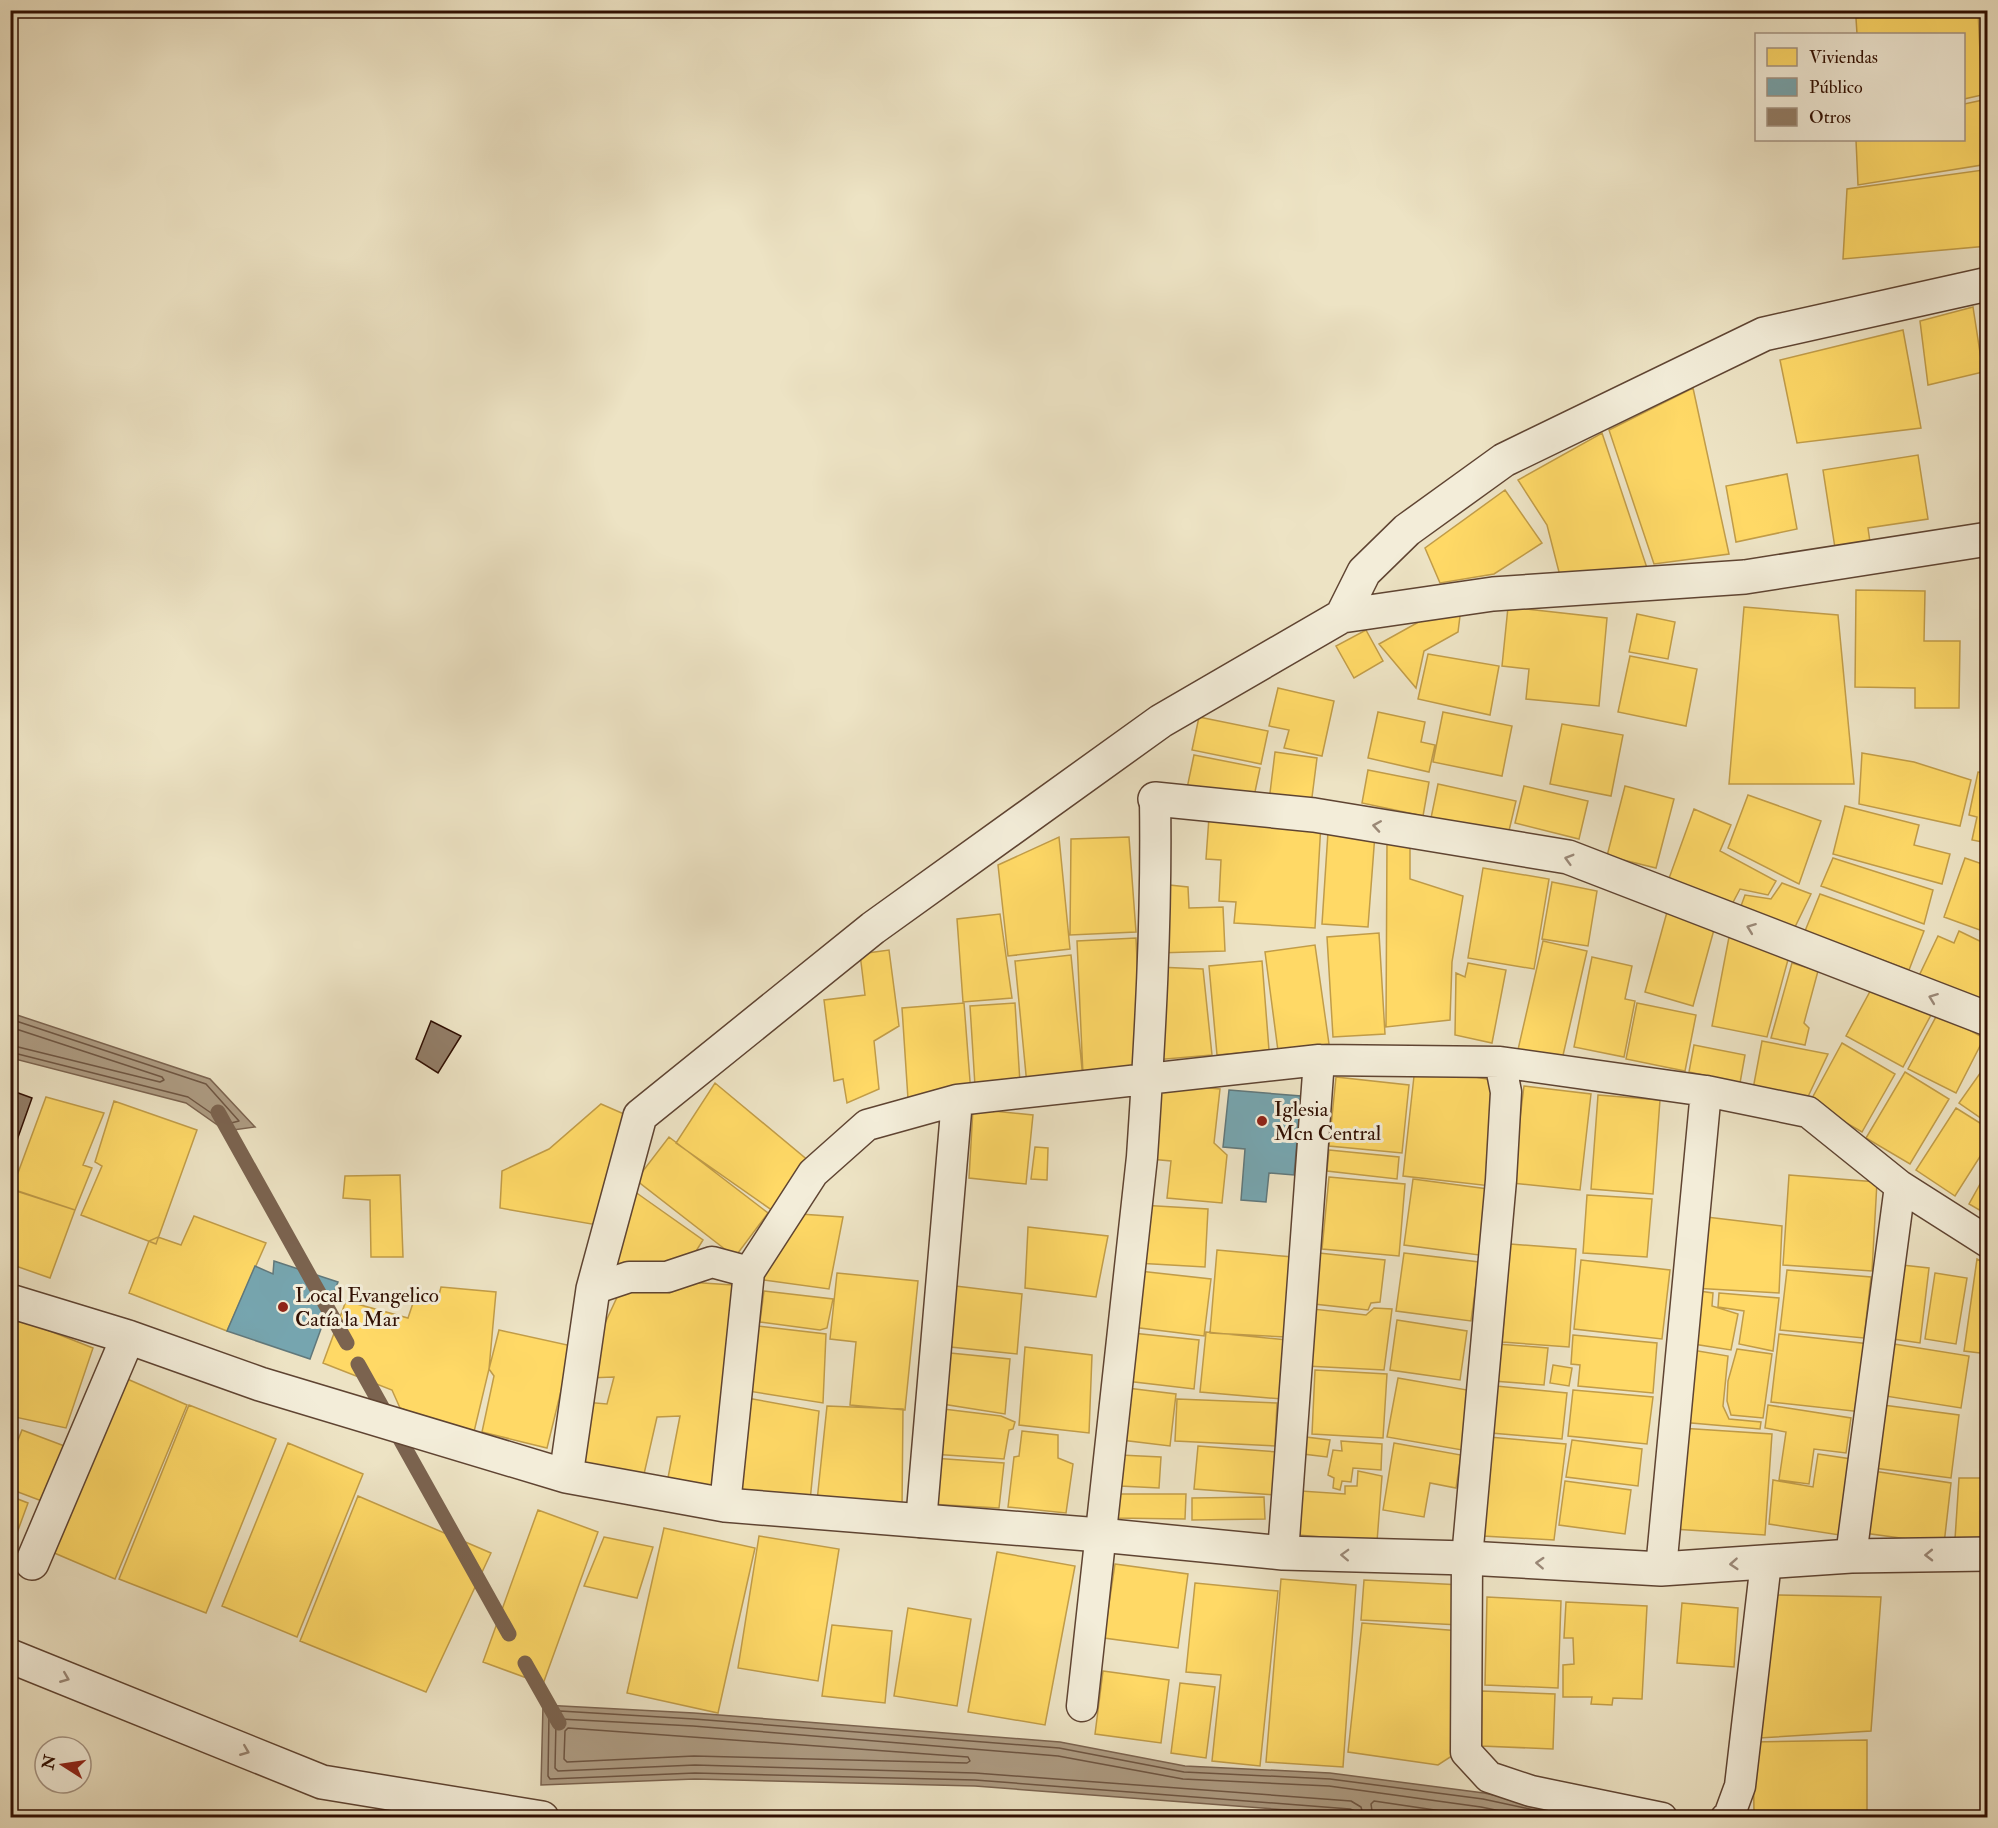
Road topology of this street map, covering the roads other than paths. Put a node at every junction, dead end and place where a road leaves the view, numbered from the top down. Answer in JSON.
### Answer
{"nodes":[{"id":1,"x":1988,"y":284,"type":"edge"},
{"id":2,"x":1988,"y":539,"type":"edge"},
{"id":3,"x":1342,"y":616,"type":"junction"},
{"id":4,"x":1155,"y":799,"type":"joint"},
{"id":5,"x":1988,"y":1019,"type":"edge"},
{"id":6,"x":1319,"y":1060,"type":"junction"},
{"id":7,"x":1500,"y":1062,"type":"junction"},
{"id":8,"x":1148,"y":1080,"type":"junction"},
{"id":9,"x":1706,"y":1091,"type":"junction"},
{"id":10,"x":957,"y":1100,"type":"junction"},
{"id":11,"x":1900,"y":1186,"type":"junction"},
{"id":12,"x":1988,"y":1242,"type":"edge"},
{"id":13,"x":749,"y":1272,"type":"junction"},
{"id":14,"x":593,"y":1289,"type":"junction"},
{"id":15,"x":10,"y":1301,"type":"edge"},
{"id":16,"x":128,"y":1338,"type":"junction"},
{"id":17,"x":566,"y":1476,"type":"junction"},
{"id":18,"x":725,"y":1506,"type":"junction"},
{"id":19,"x":921,"y":1522,"type":"junction"},
{"id":20,"x":1100,"y":1535,"type":"junction"},
{"id":21,"x":1283,"y":1553,"type":"junction"},
{"id":22,"x":1988,"y":1554,"type":"edge"},
{"id":23,"x":1851,"y":1556,"type":"junction"},
{"id":24,"x":1467,"y":1558,"type":"junction"},
{"id":25,"x":1766,"y":1562,"type":"junction"},
{"id":26,"x":32,"y":1563,"type":"dead end"},
{"id":27,"x":1661,"y":1569,"type":"junction"},
{"id":28,"x":10,"y":1656,"type":"edge"},
{"id":29,"x":1082,"y":1706,"type":"dead end"},
{"id":30,"x":542,"y":1818,"type":"edge"},
{"id":31,"x":1662,"y":1818,"type":"edge"},
{"id":32,"x":1725,"y":1818,"type":"edge"}],
"edges":[{"from":1,"to":3,"type":"street"},
{"from":2,"to":3,"type":"street"},
{"from":3,"to":14,"type":"street"},
{"from":5,"to":4,"type":"street","one_way":true},
{"from":4,"to":8,"type":"lane"},
{"from":6,"to":7,"type":"lane"},
{"from":6,"to":8,"type":"lane"},
{"from":6,"to":21,"type":"lane"},
{"from":7,"to":9,"type":"lane"},
{"from":7,"to":24,"type":"lane"},
{"from":8,"to":10,"type":"lane"},
{"from":8,"to":20,"type":"lane"},
{"from":9,"to":11,"type":"lane"},
{"from":9,"to":27,"type":"lane"},
{"from":10,"to":13,"type":"lane"},
{"from":10,"to":19,"type":"lane"},
{"from":11,"to":12,"type":"lane"},
{"from":11,"to":23,"type":"lane"},
{"from":13,"to":14,"type":"lane"},
{"from":13,"to":18,"type":"lane"},
{"from":14,"to":17,"type":"street"},
{"from":15,"to":16,"type":"street"},
{"from":16,"to":17,"type":"street"},
{"from":16,"to":26,"type":"street"},
{"from":17,"to":18,"type":"street"},
{"from":18,"to":19,"type":"street"},
{"from":19,"to":20,"type":"street"},
{"from":20,"to":21,"type":"street"},
{"from":20,"to":29,"type":"lane"},
{"from":24,"to":21,"type":"street","one_way":true},
{"from":22,"to":23,"type":"street","one_way":true},
{"from":23,"to":25,"type":"street"},
{"from":27,"to":24,"type":"street","one_way":true},
{"from":24,"to":31,"type":"lane"},
{"from":25,"to":27,"type":"street","one_way":true},
{"from":25,"to":32,"type":"lane"},
{"from":28,"to":30,"type":"street","one_way":true}]}
